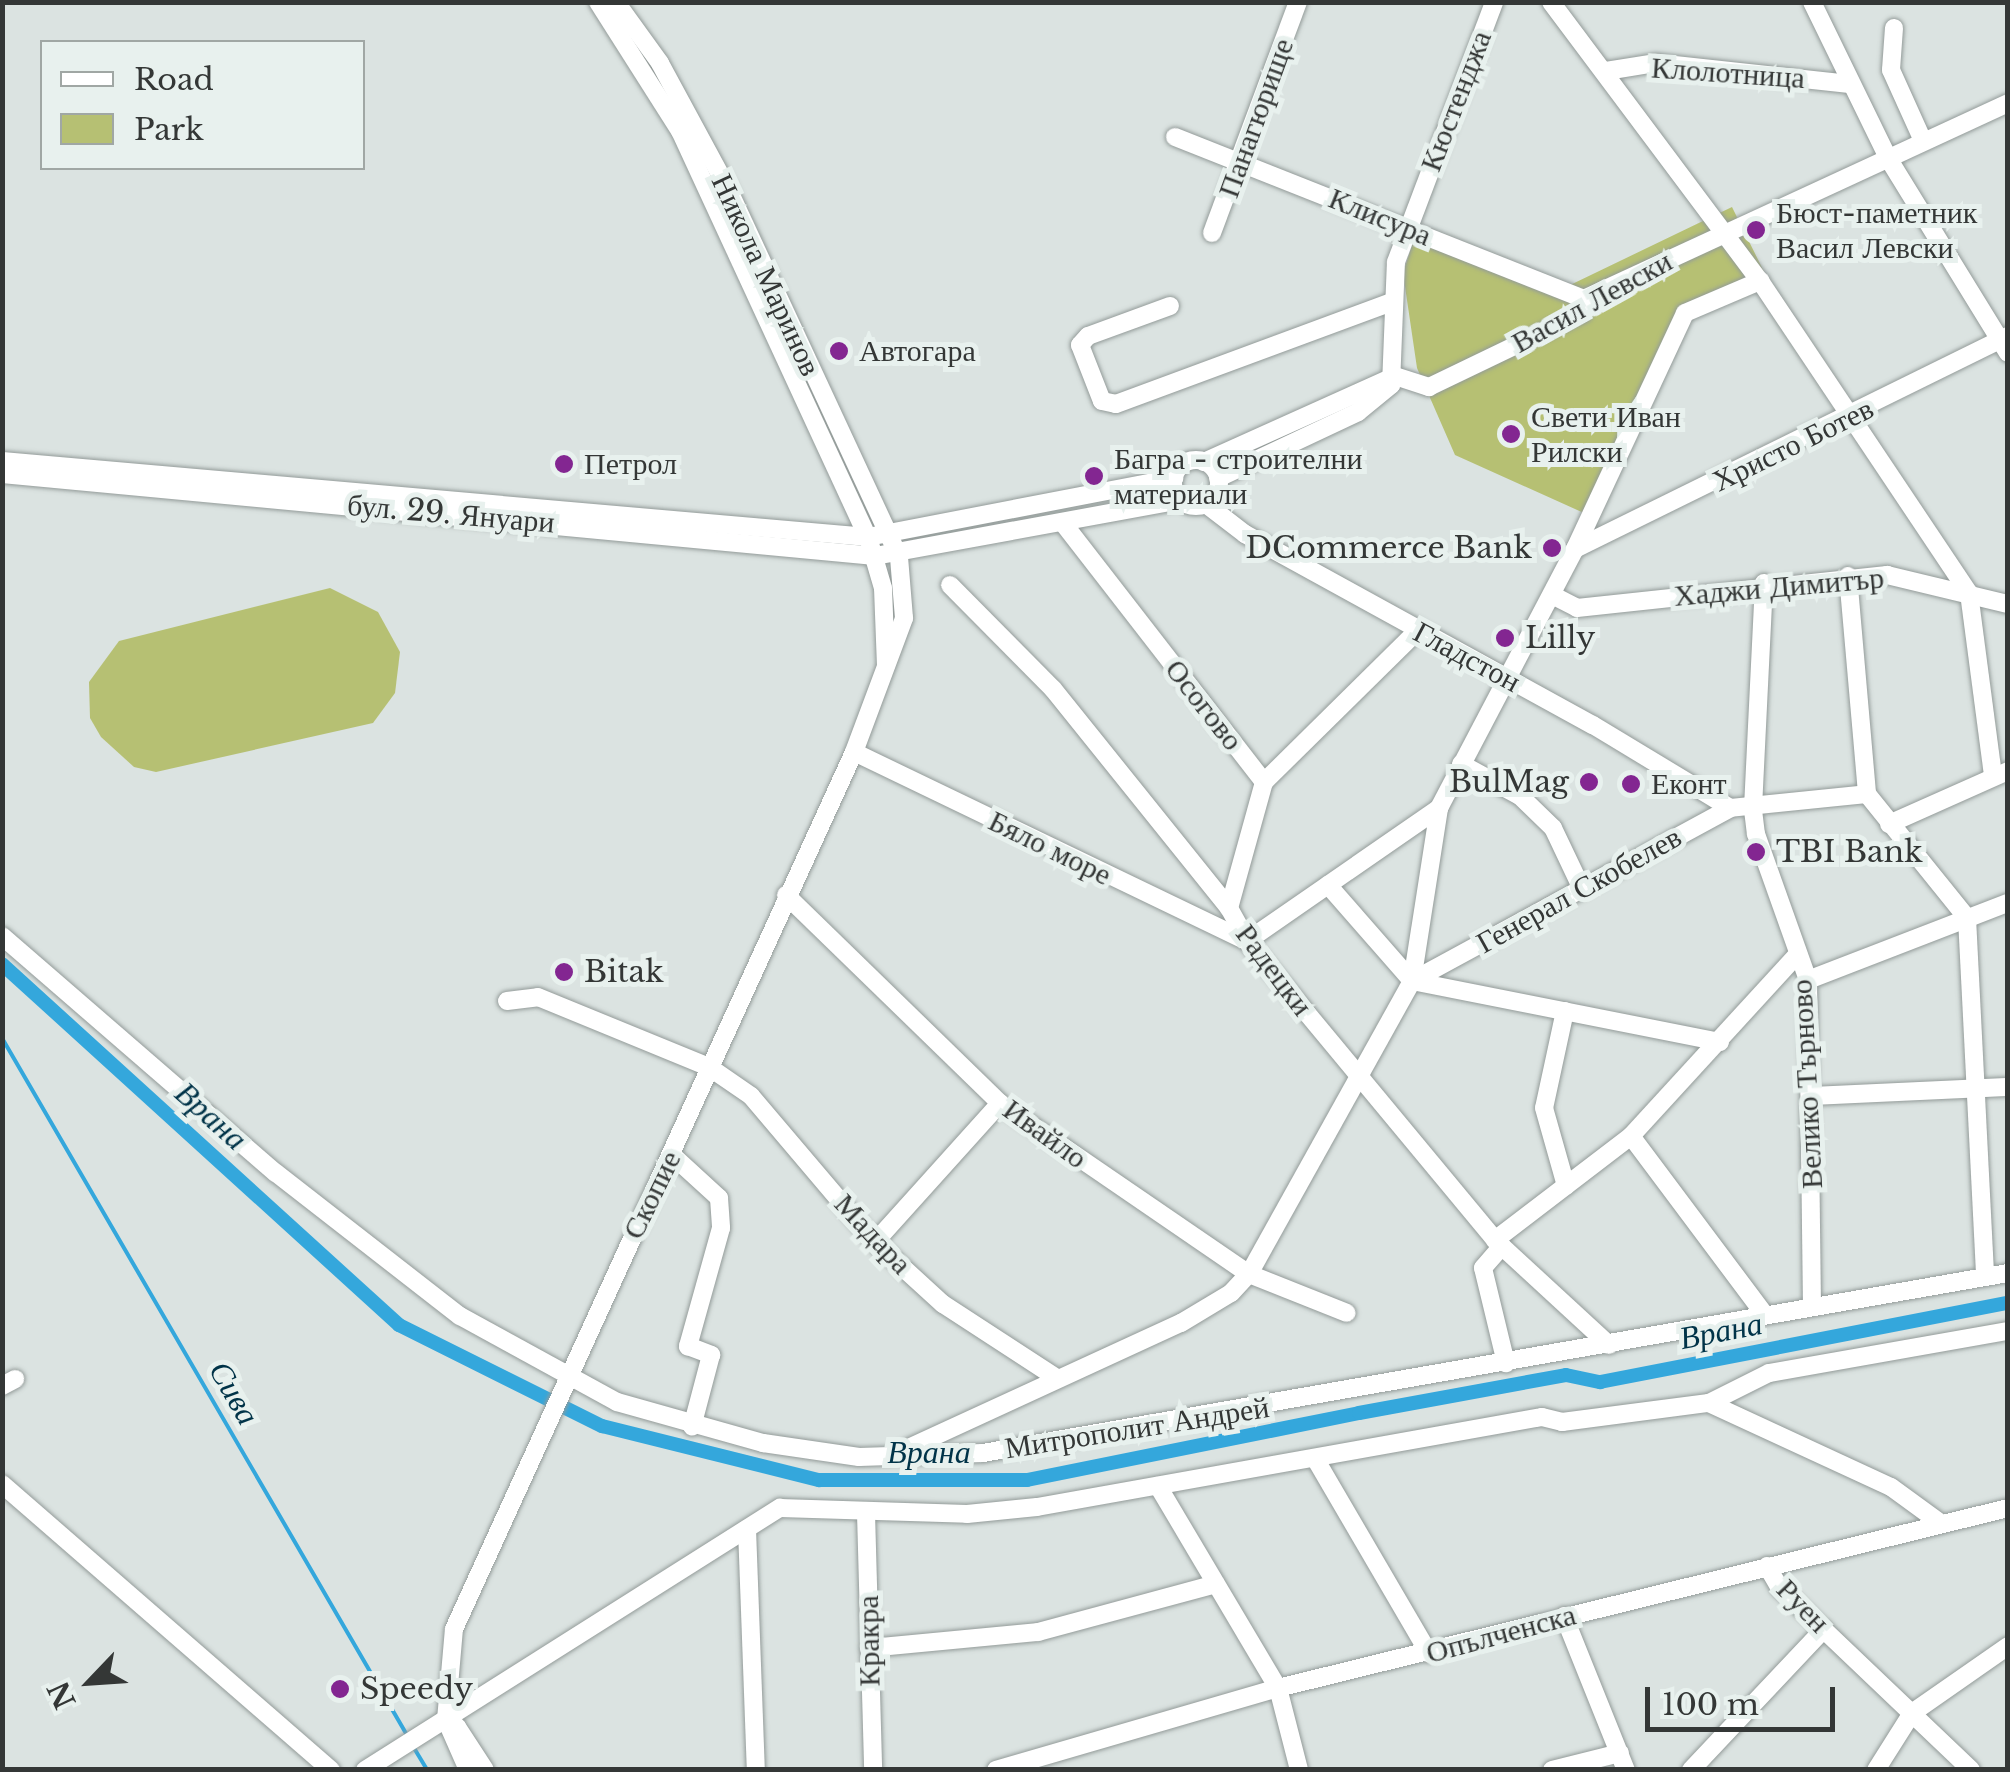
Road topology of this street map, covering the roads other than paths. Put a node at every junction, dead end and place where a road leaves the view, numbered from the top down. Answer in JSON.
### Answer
{"nodes":[{"id":1,"x":598,"y":2,"type":"edge"},
{"id":2,"x":616,"y":2,"type":"edge"},
{"id":3,"x":1298,"y":2,"type":"edge"},
{"id":4,"x":1494,"y":2,"type":"edge"},
{"id":5,"x":1551,"y":2,"type":"edge"},
{"id":6,"x":1812,"y":2,"type":"edge"},
{"id":7,"x":1894,"y":28,"type":"dead end"},
{"id":8,"x":1606,"y":71,"type":"junction"},
{"id":9,"x":1850,"y":84,"type":"junction"},
{"id":10,"x":2008,"y":103,"type":"edge"},
{"id":11,"x":1175,"y":136,"type":"dead end"},
{"id":12,"x":1923,"y":141,"type":"junction"},
{"id":13,"x":1888,"y":158,"type":"junction"},
{"id":14,"x":1241,"y":161,"type":"junction"},
{"id":15,"x":1407,"y":228,"type":"junction"},
{"id":16,"x":1722,"y":232,"type":"junction"},
{"id":17,"x":1212,"y":233,"type":"dead end"},
{"id":18,"x":1760,"y":281,"type":"junction"},
{"id":19,"x":1584,"y":299,"type":"junction"},
{"id":20,"x":1392,"y":302,"type":"junction"},
{"id":21,"x":1170,"y":306,"type":"dead end"},
{"id":22,"x":2005,"y":343,"type":"edge"},
{"id":23,"x":1395,"y":376,"type":"junction"},
{"id":24,"x":1854,"y":416,"type":"junction"},
{"id":25,"x":2,"y":461,"type":"edge"},
{"id":26,"x":1204,"y":462,"type":"junction"},
{"id":27,"x":2,"y":474,"type":"edge"},
{"id":28,"x":1174,"y":478,"type":"junction"},
{"id":29,"x":1218,"y":478,"type":"junction"},
{"id":30,"x":849,"y":496,"type":"junction"},
{"id":31,"x":1180,"y":500,"type":"junction"},
{"id":32,"x":1206,"y":504,"type":"junction"},
{"id":33,"x":1063,"y":523,"type":"junction"},
{"id":34,"x":889,"y":535,"type":"junction"},
{"id":35,"x":834,"y":536,"type":"junction"},
{"id":36,"x":868,"y":538,"type":"junction"},
{"id":37,"x":1575,"y":549,"type":"junction"},
{"id":38,"x":875,"y":556,"type":"junction"},
{"id":39,"x":898,"y":557,"type":"junction"},
{"id":40,"x":1848,"y":576,"type":"junction"},
{"id":41,"x":1764,"y":583,"type":"junction"},
{"id":42,"x":950,"y":585,"type":"dead end"},
{"id":43,"x":1969,"y":592,"type":"junction"},
{"id":44,"x":1552,"y":595,"type":"junction"},
{"id":45,"x":2008,"y":604,"type":"edge"},
{"id":46,"x":1418,"y":631,"type":"junction"},
{"id":47,"x":886,"y":676,"type":"junction"},
{"id":48,"x":1506,"y":678,"type":"junction"},
{"id":49,"x":854,"y":752,"type":"junction"},
{"id":50,"x":1461,"y":764,"type":"junction"},
{"id":51,"x":2000,"y":773,"type":"edge"},
{"id":52,"x":1264,"y":782,"type":"junction"},
{"id":53,"x":1868,"y":794,"type":"junction"},
{"id":54,"x":1439,"y":808,"type":"junction"},
{"id":55,"x":1730,"y":808,"type":"junction"},
{"id":56,"x":1753,"y":810,"type":"junction"},
{"id":57,"x":1888,"y":824,"type":"junction"},
{"id":58,"x":1328,"y":886,"type":"junction"},
{"id":59,"x":1582,"y":889,"type":"junction"},
{"id":60,"x":786,"y":895,"type":"junction"},
{"id":61,"x":2008,"y":902,"type":"edge"},
{"id":62,"x":1228,"y":908,"type":"junction"},
{"id":63,"x":1967,"y":918,"type":"junction"},
{"id":64,"x":2,"y":936,"type":"edge"},
{"id":65,"x":1247,"y":941,"type":"junction"},
{"id":66,"x":1798,"y":955,"type":"junction"},
{"id":67,"x":1808,"y":980,"type":"junction"},
{"id":68,"x":1412,"y":981,"type":"junction"},
{"id":69,"x":507,"y":1001,"type":"dead end"},
{"id":70,"x":1565,"y":1010,"type":"junction"},
{"id":71,"x":1720,"y":1042,"type":"junction"},
{"id":72,"x":709,"y":1067,"type":"junction"},
{"id":73,"x":1357,"y":1076,"type":"junction"},
{"id":74,"x":2008,"y":1087,"type":"edge"},
{"id":75,"x":1978,"y":1089,"type":"junction"},
{"id":76,"x":1810,"y":1096,"type":"junction"},
{"id":77,"x":1000,"y":1103,"type":"junction"},
{"id":78,"x":1631,"y":1136,"type":"junction"},
{"id":79,"x":672,"y":1155,"type":"junction"},
{"id":80,"x":1566,"y":1186,"type":"junction"},
{"id":81,"x":875,"y":1242,"type":"junction"},
{"id":82,"x":1499,"y":1243,"type":"junction"},
{"id":83,"x":2008,"y":1272,"type":"edge"},
{"id":84,"x":1249,"y":1274,"type":"junction"},
{"id":85,"x":1985,"y":1277,"type":"junction"},
{"id":86,"x":1812,"y":1306,"type":"junction"},
{"id":87,"x":1347,"y":1313,"type":"dead end"},
{"id":88,"x":1764,"y":1314,"type":"junction"},
{"id":89,"x":2008,"y":1331,"type":"edge"},
{"id":90,"x":1610,"y":1345,"type":"junction"},
{"id":91,"x":1506,"y":1363,"type":"junction"},
{"id":92,"x":1058,"y":1379,"type":"junction"},
{"id":93,"x":566,"y":1382,"type":"junction"},
{"id":94,"x":1710,"y":1403,"type":"junction"},
{"id":95,"x":692,"y":1427,"type":"junction"},
{"id":96,"x":890,"y":1457,"type":"junction"},
{"id":97,"x":1316,"y":1460,"type":"junction"},
{"id":98,"x":2,"y":1484,"type":"edge"},
{"id":99,"x":1158,"y":1486,"type":"junction"},
{"id":100,"x":2008,"y":1508,"type":"edge"},
{"id":101,"x":866,"y":1513,"type":"junction"},
{"id":102,"x":1939,"y":1522,"type":"junction"},
{"id":103,"x":747,"y":1529,"type":"junction"},
{"id":104,"x":1767,"y":1566,"type":"junction"},
{"id":105,"x":1216,"y":1584,"type":"junction"},
{"id":106,"x":1564,"y":1616,"type":"junction"},
{"id":107,"x":1824,"y":1630,"type":"junction"},
{"id":108,"x":2008,"y":1646,"type":"edge"},
{"id":109,"x":869,"y":1648,"type":"junction"},
{"id":110,"x":1428,"y":1654,"type":"junction"},
{"id":111,"x":1278,"y":1688,"type":"junction"},
{"id":112,"x":1912,"y":1713,"type":"junction"},
{"id":113,"x":438,"y":1726,"type":"junction"},
{"id":114,"x":1623,"y":1761,"type":"edge"},
{"id":115,"x":371,"y":1768,"type":"edge"},
{"id":116,"x":331,"y":1770,"type":"edge"},
{"id":117,"x":468,"y":1770,"type":"edge"},
{"id":118,"x":485,"y":1770,"type":"edge"},
{"id":119,"x":756,"y":1770,"type":"edge"},
{"id":120,"x":873,"y":1770,"type":"edge"},
{"id":121,"x":996,"y":1770,"type":"edge"},
{"id":122,"x":1299,"y":1770,"type":"edge"},
{"id":123,"x":1552,"y":1770,"type":"edge"},
{"id":124,"x":1691,"y":1770,"type":"edge"},
{"id":125,"x":1876,"y":1770,"type":"edge"},
{"id":126,"x":1971,"y":1770,"type":"edge"}],
"edges":[{"from":1,"to":30,"type":"street","name":"Никола Маринов"},
{"from":2,"to":34,"type":"street","name":"Никола Маринов"},
{"from":3,"to":14,"type":"street","name":"Панагюрище"},
{"from":4,"to":15,"type":"street","name":"Кюстенджа"},
{"from":5,"to":8,"type":"street"},
{"from":6,"to":9,"type":"street"},
{"from":7,"to":12,"type":"street"},
{"from":8,"to":9,"type":"street","name":"Клолотница"},
{"from":8,"to":16,"type":"street"},
{"from":9,"to":13,"type":"street"},
{"from":10,"to":12,"type":"street","name":"Васил Левски"},
{"from":11,"to":14,"type":"street","name":"Клисура"},
{"from":12,"to":13,"type":"street","name":"Васил Левски"},
{"from":13,"to":16,"type":"street","name":"Васил Левски"},
{"from":13,"to":22,"type":"street"},
{"from":14,"to":15,"type":"street","name":"Клисура"},
{"from":14,"to":17,"type":"street","name":"Панагюрище"},
{"from":15,"to":19,"type":"street","name":"Клисура"},
{"from":15,"to":20,"type":"street","name":"Кюстенджа"},
{"from":16,"to":18,"type":"street"},
{"from":16,"to":19,"type":"street","name":"Васил Левски"},
{"from":18,"to":24,"type":"street"},
{"from":18,"to":37,"type":"street"},
{"from":19,"to":23,"type":"street","name":"Васил Левски"},
{"from":20,"to":21,"type":"street"},
{"from":20,"to":23,"type":"street","name":"Кюстенджа"},
{"from":22,"to":24,"type":"street","name":"Христо Ботев"},
{"from":23,"to":26,"type":"street"},
{"from":23,"to":29,"type":"street"},
{"from":24,"to":37,"type":"street","name":"Христо Ботев"},
{"from":24,"to":43,"type":"street"},
{"from":25,"to":35,"type":"street","name":"бул. 29. Януари"},
{"from":26,"to":28,"type":"street"},
{"from":26,"to":29,"type":"street"},
{"from":27,"to":38,"type":"street","name":"бул. 29. Януари"},
{"from":28,"to":31,"type":"street"},
{"from":28,"to":34,"type":"street"},
{"from":29,"to":32,"type":"street"},
{"from":30,"to":35,"type":"street"},
{"from":30,"to":36,"type":"street","name":"Никола Маринов"},
{"from":31,"to":32,"type":"street"},
{"from":31,"to":33,"type":"street"},
{"from":32,"to":46,"type":"street","name":"Гладстон"},
{"from":33,"to":39,"type":"street"},
{"from":33,"to":52,"type":"street","name":"Осогово"},
{"from":34,"to":36,"type":"street","name":"бул. 29. Януари"},
{"from":34,"to":39,"type":"street","name":"Никола Маринов"},
{"from":35,"to":36,"type":"street","name":"бул. 29. Януари"},
{"from":36,"to":38,"type":"street","name":"Никола Маринов"},
{"from":37,"to":44,"type":"street"},
{"from":38,"to":39,"type":"street","name":"бул. 29. Януари"},
{"from":38,"to":47,"type":"street","name":"Скопие"},
{"from":39,"to":47,"type":"street","name":"Скопие"},
{"from":40,"to":41,"type":"street","name":"Хаджи Димитър"},
{"from":40,"to":43,"type":"street","name":"Хаджи Димитър"},
{"from":40,"to":53,"type":"street"},
{"from":41,"to":44,"type":"street","name":"Хаджи Димитър"},
{"from":41,"to":56,"type":"street"},
{"from":42,"to":62,"type":"street","name":"Радецки"},
{"from":43,"to":45,"type":"street","name":"Хаджи Димитър"},
{"from":43,"to":51,"type":"street"},
{"from":44,"to":48,"type":"street"},
{"from":46,"to":48,"type":"street","name":"Гладстон"},
{"from":46,"to":52,"type":"street"},
{"from":47,"to":49,"type":"street","name":"Скопие"},
{"from":48,"to":50,"type":"street"},
{"from":48,"to":55,"type":"street","name":"Гладстон"},
{"from":49,"to":60,"type":"street","name":"Скопие"},
{"from":49,"to":65,"type":"street","name":"Бяло море"},
{"from":50,"to":54,"type":"street"},
{"from":50,"to":59,"type":"street"},
{"from":51,"to":57,"type":"street"},
{"from":52,"to":62,"type":"street","name":"Осогово"},
{"from":53,"to":56,"type":"street"},
{"from":53,"to":57,"type":"street"},
{"from":54,"to":58,"type":"street"},
{"from":54,"to":68,"type":"street"},
{"from":55,"to":56,"type":"street"},
{"from":55,"to":59,"type":"street","name":"Генерал Скобелев"},
{"from":56,"to":66,"type":"street","name":"Велико Търново"},
{"from":57,"to":63,"type":"street"},
{"from":58,"to":65,"type":"street"},
{"from":58,"to":68,"type":"street"},
{"from":59,"to":68,"type":"street","name":"Генерал Скобелев"},
{"from":60,"to":72,"type":"street","name":"Скопие"},
{"from":60,"to":77,"type":"street","name":"Ивайло"},
{"from":61,"to":63,"type":"street"},
{"from":62,"to":65,"type":"street","name":"Радецки"},
{"from":63,"to":67,"type":"street"},
{"from":63,"to":75,"type":"street"},
{"from":64,"to":93,"type":"street","name":"Митрополит Андрей"},
{"from":65,"to":73,"type":"street","name":"Радецки"},
{"from":66,"to":67,"type":"street","name":"Велико Търново"},
{"from":66,"to":71,"type":"street"},
{"from":67,"to":76,"type":"street","name":"Велико Търново"},
{"from":68,"to":70,"type":"street"},
{"from":68,"to":73,"type":"street"},
{"from":69,"to":72,"type":"street","name":"Мадара"},
{"from":70,"to":71,"type":"street"},
{"from":70,"to":80,"type":"street"},
{"from":71,"to":78,"type":"street"},
{"from":72,"to":79,"type":"street","name":"Скопие"},
{"from":72,"to":81,"type":"street","name":"Мадара"},
{"from":73,"to":82,"type":"street","name":"Радецки"},
{"from":73,"to":84,"type":"street"},
{"from":74,"to":75,"type":"street"},
{"from":75,"to":76,"type":"street"},
{"from":75,"to":85,"type":"street"},
{"from":76,"to":86,"type":"street","name":"Велико Търново"},
{"from":77,"to":81,"type":"street"},
{"from":77,"to":84,"type":"street","name":"Ивайло"},
{"from":78,"to":80,"type":"street"},
{"from":78,"to":88,"type":"street"},
{"from":79,"to":93,"type":"street","name":"Скопие"},
{"from":79,"to":95,"type":"street"},
{"from":80,"to":82,"type":"street"},
{"from":81,"to":92,"type":"street","name":"Мадара"},
{"from":82,"to":90,"type":"street","name":"Радецки"},
{"from":82,"to":91,"type":"street"},
{"from":83,"to":85,"type":"street","name":"Митрополит Андрей"},
{"from":84,"to":87,"type":"street","name":"Ивайло"},
{"from":84,"to":92,"type":"street"},
{"from":85,"to":86,"type":"street","name":"Митрополит Андрей"},
{"from":86,"to":88,"type":"street","name":"Митрополит Андрей"},
{"from":88,"to":90,"type":"street","name":"Митрополит Андрей"},
{"from":89,"to":94,"type":"street","name":"Митрополит Андрей"},
{"from":90,"to":91,"type":"street","name":"Митрополит Андрей"},
{"from":91,"to":96,"type":"street","name":"Митрополит Андрей"},
{"from":92,"to":96,"type":"street"},
{"from":93,"to":95,"type":"street","name":"Митрополит Андрей"},
{"from":93,"to":113,"type":"street","name":"Скопие"},
{"from":94,"to":97,"type":"street","name":"Митрополит Андрей"},
{"from":94,"to":102,"type":"street"},
{"from":95,"to":96,"type":"street","name":"Митрополит Андрей"},
{"from":97,"to":99,"type":"street","name":"Митрополит Андрей"},
{"from":97,"to":110,"type":"street"},
{"from":98,"to":116,"type":"street"},
{"from":99,"to":101,"type":"street","name":"Митрополит Андрей"},
{"from":99,"to":105,"type":"street"},
{"from":100,"to":102,"type":"street","name":"Опълченска"},
{"from":101,"to":103,"type":"street","name":"Митрополит Андрей"},
{"from":101,"to":109,"type":"street","name":"Кракра"},
{"from":102,"to":104,"type":"street","name":"Опълченска"},
{"from":103,"to":113,"type":"street","name":"Митрополит Андрей"},
{"from":103,"to":119,"type":"street"},
{"from":104,"to":106,"type":"street","name":"Опълченска"},
{"from":104,"to":107,"type":"street","name":"Руен"},
{"from":105,"to":109,"type":"street"},
{"from":105,"to":111,"type":"street"},
{"from":106,"to":110,"type":"street","name":"Опълченска"},
{"from":106,"to":114,"type":"street"},
{"from":107,"to":112,"type":"street","name":"Руен"},
{"from":107,"to":124,"type":"street"},
{"from":108,"to":112,"type":"street"},
{"from":109,"to":120,"type":"street","name":"Кракра"},
{"from":110,"to":111,"type":"street","name":"Опълченска"},
{"from":111,"to":121,"type":"street","name":"Опълченска"},
{"from":111,"to":122,"type":"street"},
{"from":112,"to":125,"type":"street"},
{"from":112,"to":126,"type":"street","name":"Руен"},
{"from":113,"to":115,"type":"street","name":"Митрополит Андрей"},
{"from":113,"to":117,"type":"street"},
{"from":113,"to":118,"type":"street"},
{"from":114,"to":123,"type":"street"}]}
